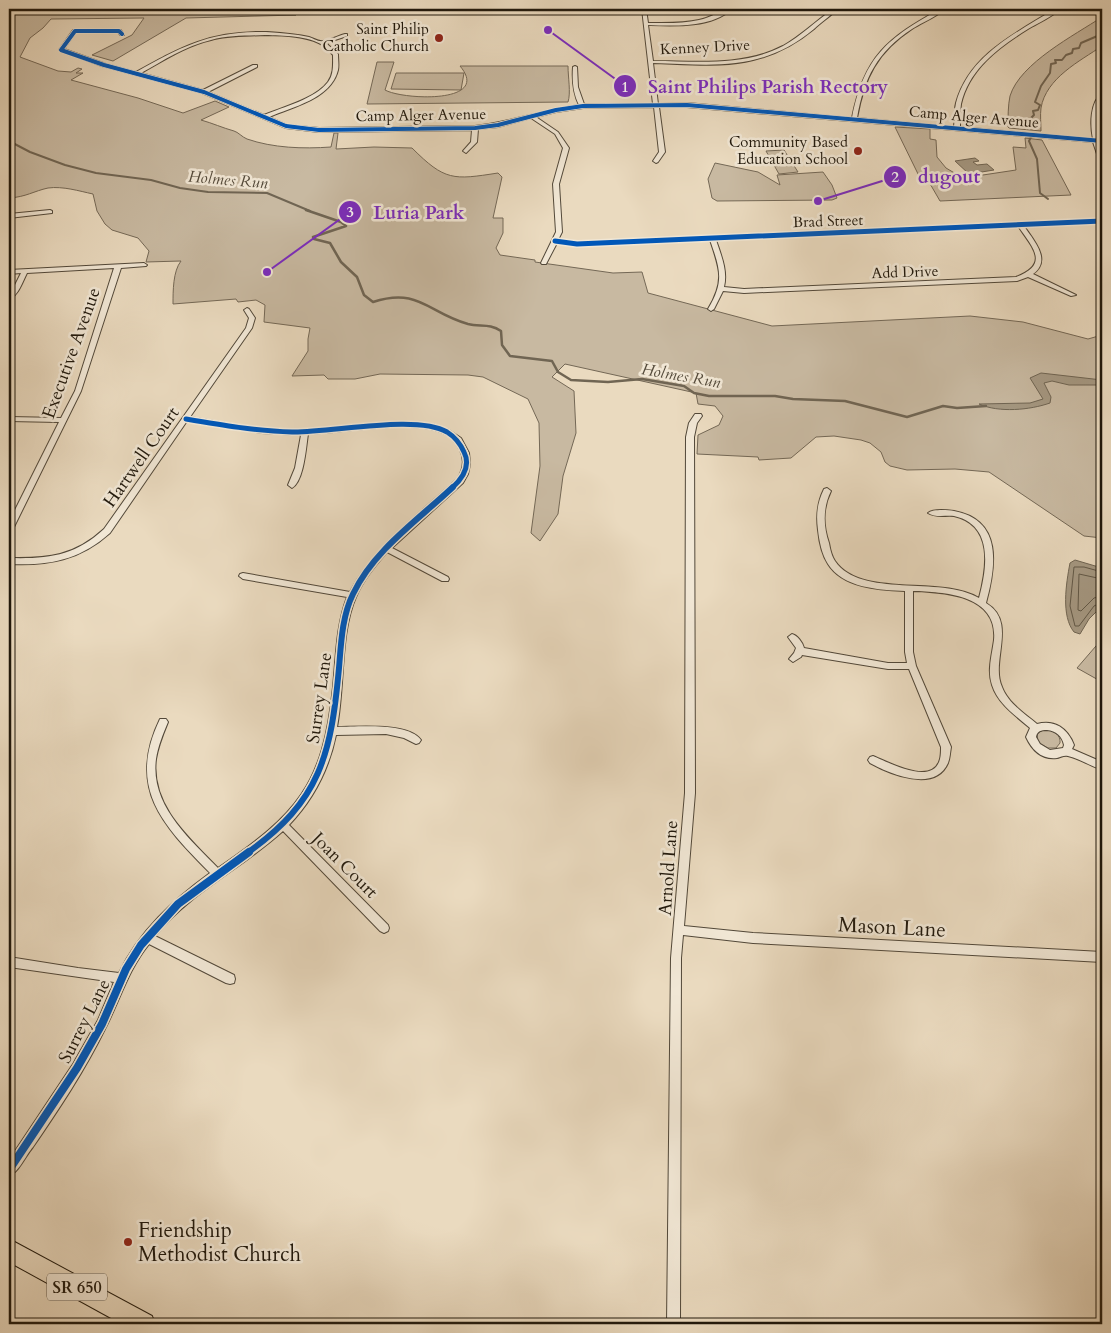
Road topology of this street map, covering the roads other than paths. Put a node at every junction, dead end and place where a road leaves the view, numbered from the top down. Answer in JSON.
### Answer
{"nodes":[{"id":1,"x":644,"y":9,"type":"edge"},
{"id":2,"x":730,"y":9,"type":"edge"},
{"id":3,"x":835,"y":9,"type":"edge"},
{"id":4,"x":942,"y":9,"type":"edge"},
{"id":5,"x":1058,"y":9,"type":"edge"},
{"id":6,"x":646,"y":24,"type":"junction"},
{"id":7,"x":122,"y":34,"type":"dead end"},
{"id":8,"x":345,"y":34,"type":"dead end"},
{"id":9,"x":322,"y":43,"type":"junction"},
{"id":10,"x":650,"y":62,"type":"junction"},
{"id":11,"x":255,"y":66,"type":"dead end"},
{"id":12,"x":575,"y":67,"type":"dead end"},
{"id":13,"x":136,"y":74,"type":"junction"},
{"id":14,"x":204,"y":92,"type":"junction"},
{"id":15,"x":1102,"y":94,"type":"edge"},
{"id":16,"x":656,"y":105,"type":"junction"},
{"id":17,"x":582,"y":106,"type":"junction"},
{"id":18,"x":532,"y":116,"type":"junction"},
{"id":19,"x":264,"y":117,"type":"junction"},
{"id":20,"x":854,"y":119,"type":"junction"},
{"id":21,"x":475,"y":128,"type":"junction"},
{"id":22,"x":957,"y":128,"type":"junction"},
{"id":23,"x":1099,"y":141,"type":"edge"},
{"id":24,"x":466,"y":151,"type":"dead end"},
{"id":25,"x":1102,"y":160,"type":"edge"},
{"id":26,"x":656,"y":161,"type":"dead end"},
{"id":27,"x":50,"y":212,"type":"dead end"},
{"id":28,"x":9,"y":216,"type":"edge"},
{"id":29,"x":1102,"y":221,"type":"edge"},
{"id":30,"x":1021,"y":226,"type":"junction"},
{"id":31,"x":712,"y":238,"type":"junction"},
{"id":32,"x":555,"y":241,"type":"junction"},
{"id":33,"x":544,"y":262,"type":"dead end"},
{"id":34,"x":144,"y":265,"type":"dead end"},
{"id":35,"x":118,"y":267,"type":"junction"},
{"id":36,"x":25,"y":271,"type":"junction"},
{"id":37,"x":9,"y":272,"type":"edge"},
{"id":38,"x":1028,"y":275,"type":"junction"},
{"id":39,"x":722,"y":289,"type":"junction"},
{"id":40,"x":1073,"y":295,"type":"dead end"},
{"id":41,"x":9,"y":298,"type":"edge"},
{"id":42,"x":711,"y":309,"type":"dead end"},
{"id":43,"x":247,"y":310,"type":"dead end"},
{"id":44,"x":698,"y":416,"type":"dead end"},
{"id":45,"x":9,"y":419,"type":"edge"},
{"id":46,"x":186,"y":419,"type":"junction"},
{"id":47,"x":64,"y":420,"type":"junction"},
{"id":48,"x":305,"y":432,"type":"junction"},
{"id":49,"x":292,"y":485,"type":"dead end"},
{"id":50,"x":827,"y":491,"type":"dead end"},
{"id":51,"x":932,"y":513,"type":"dead end"},
{"id":52,"x":9,"y":529,"type":"edge"},
{"id":53,"x":387,"y":549,"type":"junction"},
{"id":54,"x":9,"y":561,"type":"edge"},
{"id":55,"x":243,"y":576,"type":"dead end"},
{"id":56,"x":445,"y":579,"type":"dead end"},
{"id":57,"x":910,"y":588,"type":"junction"},
{"id":58,"x":352,"y":595,"type":"junction"},
{"id":59,"x":982,"y":603,"type":"junction"},
{"id":60,"x":792,"y":637,"type":"dead end"},
{"id":61,"x":800,"y":651,"type":"junction"},
{"id":62,"x":793,"y":659,"type":"dead end"},
{"id":63,"x":912,"y":666,"type":"junction"},
{"id":64,"x":162,"y":722,"type":"dead end"},
{"id":65,"x":1036,"y":728,"type":"junction"},
{"id":66,"x":332,"y":731,"type":"junction"},
{"id":67,"x":416,"y":740,"type":"dead end"},
{"id":68,"x":1066,"y":751,"type":"junction"},
{"id":69,"x":872,"y":760,"type":"dead end"},
{"id":70,"x":1102,"y":766,"type":"edge"},
{"id":71,"x":283,"y":826,"type":"junction"},
{"id":72,"x":216,"y":874,"type":"junction"},
{"id":73,"x":384,"y":928,"type":"dead end"},
{"id":74,"x":679,"y":930,"type":"junction"},
{"id":75,"x":147,"y":938,"type":"junction"},
{"id":76,"x":1102,"y":957,"type":"edge"},
{"id":77,"x":9,"y":962,"type":"edge"},
{"id":78,"x":122,"y":978,"type":"junction"},
{"id":79,"x":230,"y":979,"type":"dead end"},
{"id":80,"x":9,"y":1170,"type":"edge"},
{"id":81,"x":9,"y":1250,"type":"edge"},
{"id":82,"x":144,"y":1324,"type":"edge"},
{"id":83,"x":673,"y":1324,"type":"edge"}],
"edges":[{"from":1,"to":6,"type":"street"},
{"from":2,"to":6,"type":"street"},
{"from":3,"to":10,"type":"street","name":"Kenney Drive"},
{"from":4,"to":20,"type":"street"},
{"from":5,"to":22,"type":"street"},
{"from":6,"to":10,"type":"street"},
{"from":7,"to":13,"type":"street","name":"Camp Alger Avenue"},
{"from":8,"to":9,"type":"street"},
{"from":9,"to":13,"type":"street"},
{"from":9,"to":19,"type":"street"},
{"from":10,"to":16,"type":"street"},
{"from":11,"to":14,"type":"street"},
{"from":12,"to":17,"type":"street"},
{"from":13,"to":14,"type":"street","name":"Camp Alger Avenue"},
{"from":14,"to":19,"type":"street","name":"Camp Alger Avenue"},
{"from":15,"to":23,"type":"street"},
{"from":16,"to":17,"type":"street","name":"Camp Alger Avenue"},
{"from":16,"to":20,"type":"street","name":"Camp Alger Avenue"},
{"from":16,"to":26,"type":"street"},
{"from":17,"to":18,"type":"street","name":"Camp Alger Avenue"},
{"from":18,"to":21,"type":"street","name":"Camp Alger Avenue"},
{"from":18,"to":32,"type":"street"},
{"from":19,"to":21,"type":"street","name":"Camp Alger Avenue"},
{"from":20,"to":22,"type":"street","name":"Camp Alger Avenue"},
{"from":21,"to":24,"type":"street"},
{"from":22,"to":23,"type":"street","name":"Camp Alger Avenue"},
{"from":23,"to":25,"type":"street"},
{"from":27,"to":28,"type":"street"},
{"from":29,"to":30,"type":"street","name":"Brad Street"},
{"from":30,"to":31,"type":"street","name":"Brad Street"},
{"from":30,"to":38,"type":"street"},
{"from":31,"to":32,"type":"street","name":"Brad Street"},
{"from":31,"to":39,"type":"street"},
{"from":32,"to":33,"type":"street"},
{"from":34,"to":35,"type":"street"},
{"from":35,"to":36,"type":"street"},
{"from":35,"to":47,"type":"street","name":"Executive Avenue"},
{"from":36,"to":37,"type":"street"},
{"from":36,"to":41,"type":"street"},
{"from":38,"to":39,"type":"street","name":"Add Drive"},
{"from":38,"to":40,"type":"street"},
{"from":39,"to":42,"type":"street"},
{"from":43,"to":46,"type":"street","name":"Hartwell Court"},
{"from":44,"to":74,"type":"street","name":"Arnold Lane"},
{"from":45,"to":47,"type":"street"},
{"from":46,"to":48,"type":"street","name":"Surrey Lane"},
{"from":46,"to":54,"type":"street","name":"Hartwell Court"},
{"from":47,"to":52,"type":"street","name":"Executive Avenue"},
{"from":48,"to":49,"type":"street"},
{"from":48,"to":53,"type":"street","name":"Surrey Lane"},
{"from":50,"to":57,"type":"street"},
{"from":51,"to":59,"type":"street"},
{"from":53,"to":56,"type":"street"},
{"from":53,"to":58,"type":"street","name":"Surrey Lane"},
{"from":55,"to":58,"type":"street"},
{"from":57,"to":59,"type":"street"},
{"from":57,"to":63,"type":"street"},
{"from":58,"to":66,"type":"street","name":"Surrey Lane"},
{"from":59,"to":65,"type":"street"},
{"from":60,"to":61,"type":"street"},
{"from":61,"to":62,"type":"street"},
{"from":61,"to":63,"type":"street"},
{"from":63,"to":69,"type":"street"},
{"from":64,"to":72,"type":"street"},
{"from":65,"to":68,"type":"street"},
{"from":65,"to":68,"type":"street"},
{"from":66,"to":67,"type":"street"},
{"from":66,"to":71,"type":"street","name":"Surrey Lane"},
{"from":68,"to":70,"type":"street"},
{"from":71,"to":72,"type":"street","name":"Surrey Lane"},
{"from":71,"to":73,"type":"street","name":"Joan Court"},
{"from":72,"to":75,"type":"street","name":"Surrey Lane"},
{"from":74,"to":76,"type":"street","name":"Mason Lane"},
{"from":74,"to":83,"type":"street","name":"Arnold Lane"},
{"from":75,"to":78,"type":"street","name":"Surrey Lane"},
{"from":75,"to":79,"type":"street"},
{"from":77,"to":78,"type":"street"},
{"from":78,"to":80,"type":"street","name":"Surrey Lane"},
{"from":81,"to":82,"type":"main road","number":"SR 650"}]}
